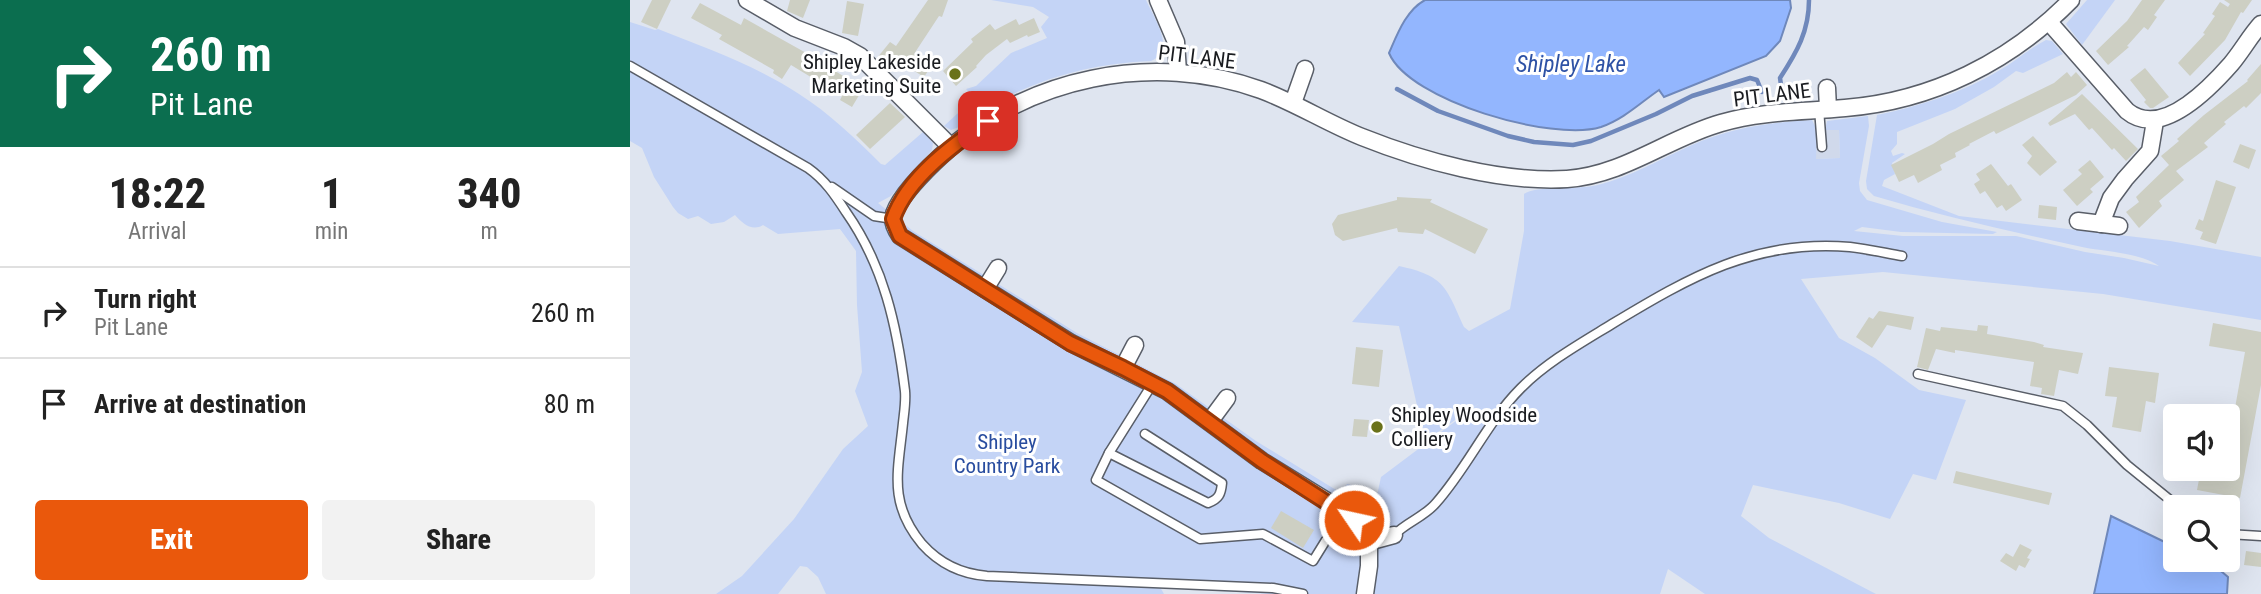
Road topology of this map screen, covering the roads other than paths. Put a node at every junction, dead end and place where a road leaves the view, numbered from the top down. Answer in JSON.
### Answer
{"nodes":[{"id":1,"x":747,"y":0,"type":"edge"},
{"id":2,"x":2071,"y":0,"type":"edge"},
{"id":3,"x":1164,"y":2,"type":"edge"},
{"id":4,"x":2049,"y":22,"type":"junction"},
{"id":5,"x":2261,"y":24,"type":"edge"},
{"id":6,"x":870,"y":42,"type":"dead end"},
{"id":7,"x":860,"y":56,"type":"junction"},
{"id":8,"x":630,"y":66,"type":"edge"},
{"id":9,"x":1305,"y":69,"type":"dead end"},
{"id":10,"x":1178,"y":72,"type":"junction"},
{"id":11,"x":1827,"y":88,"type":"dead end"},
{"id":12,"x":1293,"y":103,"type":"junction"},
{"id":13,"x":1824,"y":109,"type":"junction"},
{"id":14,"x":2155,"y":121,"type":"junction"},
{"id":15,"x":951,"y":147,"type":"junction"},
{"id":16,"x":1822,"y":147,"type":"dead end"},
{"id":17,"x":826,"y":182,"type":"junction"},
{"id":18,"x":893,"y":219,"type":"junction"},
{"id":19,"x":2078,"y":221,"type":"dead end"},
{"id":20,"x":2101,"y":224,"type":"junction"},
{"id":21,"x":2119,"y":226,"type":"dead end"},
{"id":22,"x":1902,"y":256,"type":"dead end"},
{"id":23,"x":998,"y":268,"type":"dead end"},
{"id":24,"x":985,"y":289,"type":"junction"},
{"id":25,"x":1135,"y":345,"type":"dead end"},
{"id":26,"x":1123,"y":368,"type":"junction"},
{"id":27,"x":1918,"y":374,"type":"dead end"},
{"id":28,"x":1153,"y":383,"type":"junction"},
{"id":29,"x":1227,"y":398,"type":"dead end"},
{"id":30,"x":1210,"y":421,"type":"junction"},
{"id":31,"x":1145,"y":434,"type":"dead end"},
{"id":32,"x":1109,"y":453,"type":"junction"},
{"id":33,"x":2164,"y":495,"type":"edge"},
{"id":34,"x":1394,"y":535,"type":"joint"},
{"id":35,"x":2240,"y":535,"type":"edge"},
{"id":36,"x":2261,"y":536,"type":"edge"},
{"id":37,"x":1326,"y":540,"type":"dead end"},
{"id":38,"x":1368,"y":542,"type":"junction"},
{"id":39,"x":1303,"y":594,"type":"edge"},
{"id":40,"x":1364,"y":594,"type":"edge"}],
"edges":[{"from":1,"to":7,"type":"street"},
{"from":2,"to":4,"type":"street","name":"PIT LANE"},
{"from":3,"to":10,"type":"street"},
{"from":4,"to":13,"type":"street","name":"PIT LANE"},
{"from":4,"to":14,"type":"street"},
{"from":5,"to":14,"type":"street"},
{"from":6,"to":7,"type":"street"},
{"from":7,"to":15,"type":"street"},
{"from":8,"to":17,"type":"lane"},
{"from":9,"to":12,"type":"street"},
{"from":10,"to":12,"type":"street","name":"PIT LANE"},
{"from":10,"to":15,"type":"street","name":"PIT LANE"},
{"from":11,"to":13,"type":"street"},
{"from":12,"to":13,"type":"street","name":"PIT LANE"},
{"from":13,"to":16,"type":"lane"},
{"from":14,"to":20,"type":"street"},
{"from":15,"to":18,"type":"street","name":"PIT LANE"},
{"from":17,"to":18,"type":"lane"},
{"from":17,"to":39,"type":"lane"},
{"from":18,"to":24,"type":"street"},
{"from":19,"to":20,"type":"street"},
{"from":20,"to":21,"type":"street"},
{"from":22,"to":34,"type":"lane"},
{"from":23,"to":24,"type":"street"},
{"from":24,"to":26,"type":"street"},
{"from":25,"to":26,"type":"street"},
{"from":26,"to":28,"type":"street"},
{"from":27,"to":33,"type":"lane"},
{"from":28,"to":30,"type":"street"},
{"from":28,"to":32,"type":"lane"},
{"from":29,"to":30,"type":"street"},
{"from":30,"to":38,"type":"street"},
{"from":31,"to":32,"type":"lane"},
{"from":32,"to":37,"type":"lane"},
{"from":34,"to":38,"type":"street"},
{"from":35,"to":36,"type":"lane"},
{"from":38,"to":40,"type":"street"}]}
